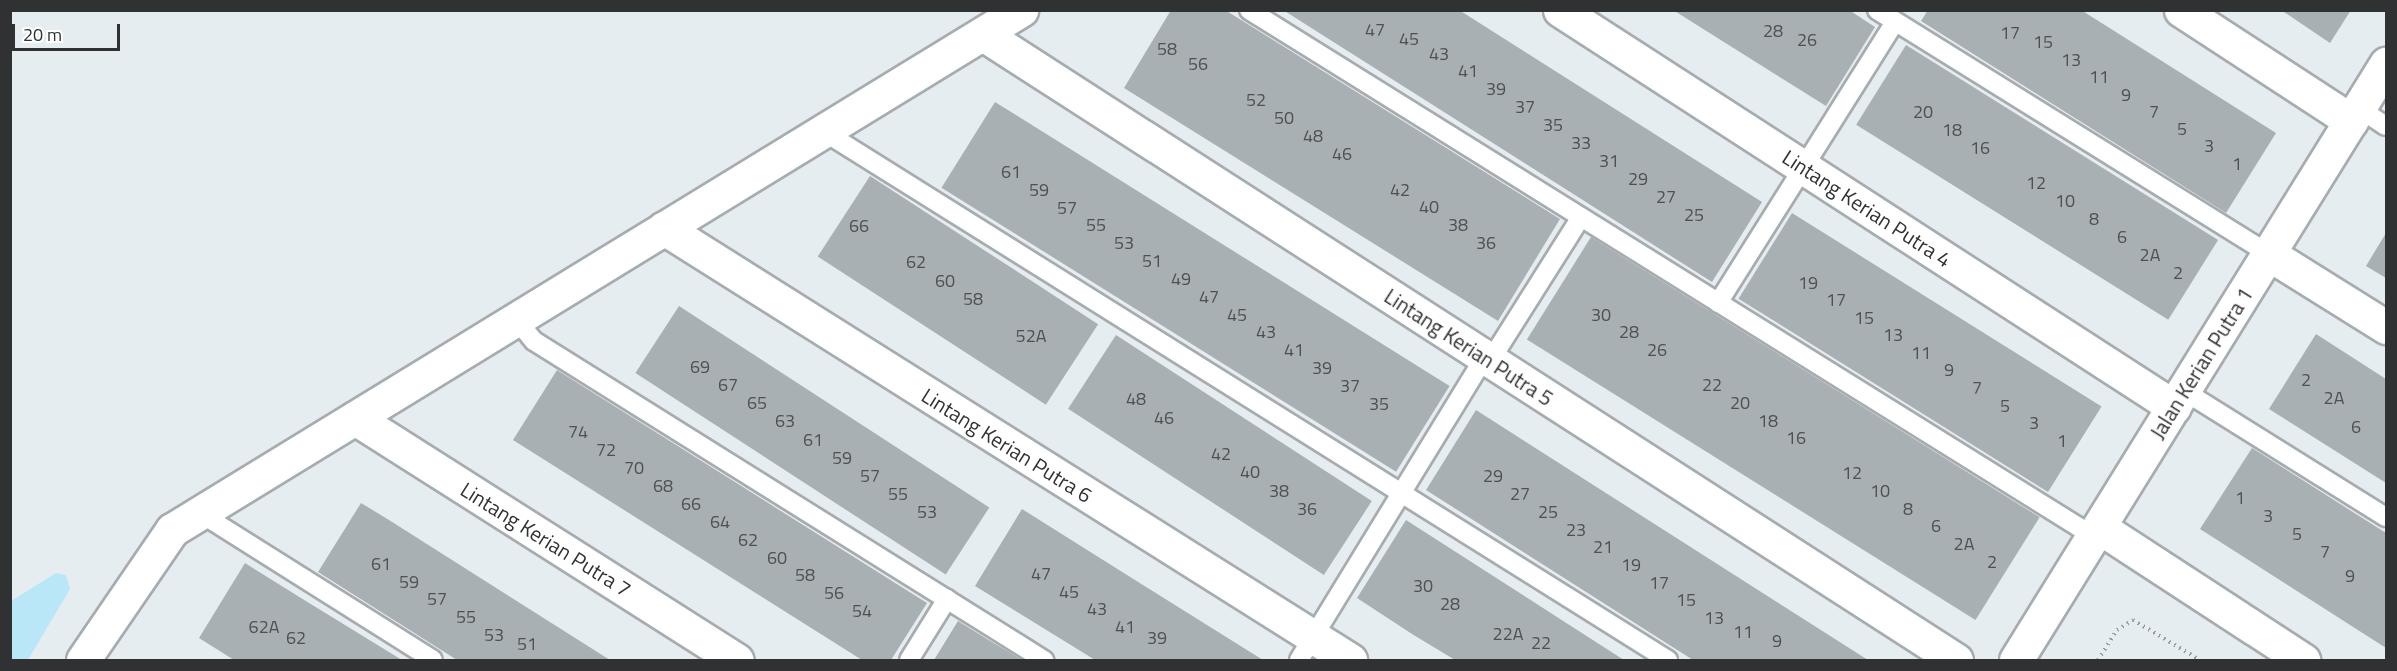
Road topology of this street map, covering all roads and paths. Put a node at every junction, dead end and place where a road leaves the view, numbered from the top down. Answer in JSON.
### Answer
{"nodes":[{"id":1,"x":1021,"y":10,"type":"edge"},
{"id":2,"x":1249,"y":10,"type":"edge"},
{"id":3,"x":1560,"y":10,"type":"edge"},
{"id":4,"x":1877,"y":10,"type":"edge"},
{"id":5,"x":2181,"y":10,"type":"edge"},
{"id":6,"x":1895,"y":22,"type":"junction"},
{"id":7,"x":983,"y":34,"type":"junction"},
{"id":8,"x":2386,"y":64,"type":"edge"},
{"id":9,"x":2355,"y":115,"type":"junction"},
{"id":10,"x":2386,"y":126,"type":"edge"},
{"id":11,"x":823,"y":130,"type":"junction"},
{"id":12,"x":1803,"y":167,"type":"junction"},
{"id":13,"x":1581,"y":217,"type":"junction"},
{"id":14,"x":664,"y":228,"type":"junction"},
{"id":15,"x":2269,"y":254,"type":"junction"},
{"id":16,"x":1718,"y":303,"type":"junction"},
{"id":17,"x":516,"y":319,"type":"junction"},
{"id":18,"x":2386,"y":327,"type":"edge"},
{"id":19,"x":1487,"y":359,"type":"junction"},
{"id":20,"x":2179,"y":399,"type":"junction"},
{"id":21,"x":355,"y":418,"type":"junction"},
{"id":22,"x":1402,"y":493,"type":"junction"},
{"id":23,"x":200,"y":513,"type":"junction"},
{"id":24,"x":2386,"y":517,"type":"edge"},
{"id":25,"x":2096,"y":532,"type":"junction"},
{"id":26,"x":946,"y":599,"type":"junction"},
{"id":27,"x":1306,"y":649,"type":"edge"},
{"id":28,"x":95,"y":657,"type":"edge"},
{"id":29,"x":433,"y":660,"type":"edge"},
{"id":30,"x":737,"y":660,"type":"edge"},
{"id":31,"x":909,"y":660,"type":"edge"},
{"id":32,"x":1044,"y":660,"type":"edge"},
{"id":33,"x":1350,"y":660,"type":"edge"},
{"id":34,"x":1668,"y":660,"type":"edge"},
{"id":35,"x":1956,"y":660,"type":"edge"},
{"id":36,"x":2016,"y":660,"type":"edge"},
{"id":37,"x":2098,"y":660,"type":"edge"},
{"id":38,"x":2200,"y":660,"type":"edge"},
{"id":39,"x":2303,"y":660,"type":"edge"}],
"edges":[{"from":1,"to":7,"type":"street"},
{"from":2,"to":13,"type":"lane"},
{"from":3,"to":12,"type":"street","name":"Lintang Kerian Putra 4"},
{"from":4,"to":6,"type":"lane"},
{"from":5,"to":9,"type":"street"},
{"from":6,"to":12,"type":"lane"},
{"from":6,"to":15,"type":"lane"},
{"from":7,"to":11,"type":"street"},
{"from":7,"to":19,"type":"street","name":"Lintang Kerian Putra 5"},
{"from":8,"to":9,"type":"street","name":"Jalan Kerian Putra 1"},
{"from":9,"to":10,"type":"lane"},
{"from":9,"to":15,"type":"street","name":"Jalan Kerian Putra 1"},
{"from":11,"to":14,"type":"street"},
{"from":11,"to":22,"type":"lane"},
{"from":12,"to":16,"type":"lane"},
{"from":12,"to":20,"type":"street","name":"Lintang Kerian Putra 4"},
{"from":13,"to":16,"type":"lane"},
{"from":13,"to":19,"type":"lane"},
{"from":14,"to":17,"type":"street"},
{"from":14,"to":27,"type":"street","name":"Lintang Kerian Putra 6"},
{"from":15,"to":18,"type":"street"},
{"from":15,"to":20,"type":"street","name":"Jalan Kerian Putra 1"},
{"from":16,"to":25,"type":"lane"},
{"from":17,"to":21,"type":"street"},
{"from":17,"to":26,"type":"lane"},
{"from":19,"to":22,"type":"lane"},
{"from":19,"to":35,"type":"street","name":"Lintang Kerian Putra 5"},
{"from":20,"to":24,"type":"lane"},
{"from":20,"to":25,"type":"street","name":"Jalan Kerian Putra 1"},
{"from":21,"to":23,"type":"street"},
{"from":21,"to":30,"type":"street","name":"Lintang Kerian Putra 7"},
{"from":22,"to":27,"type":"lane"},
{"from":22,"to":34,"type":"lane"},
{"from":23,"to":28,"type":"street"},
{"from":23,"to":29,"type":"lane"},
{"from":25,"to":36,"type":"street","name":"Jalan Kerian Putra 1"},
{"from":25,"to":39,"type":"street"},
{"from":26,"to":31,"type":"lane"},
{"from":26,"to":32,"type":"lane"},
{"from":27,"to":33,"type":"street","name":"Lintang Kerian Putra 6"},
{"from":37,"to":38,"type":"path"}]}
